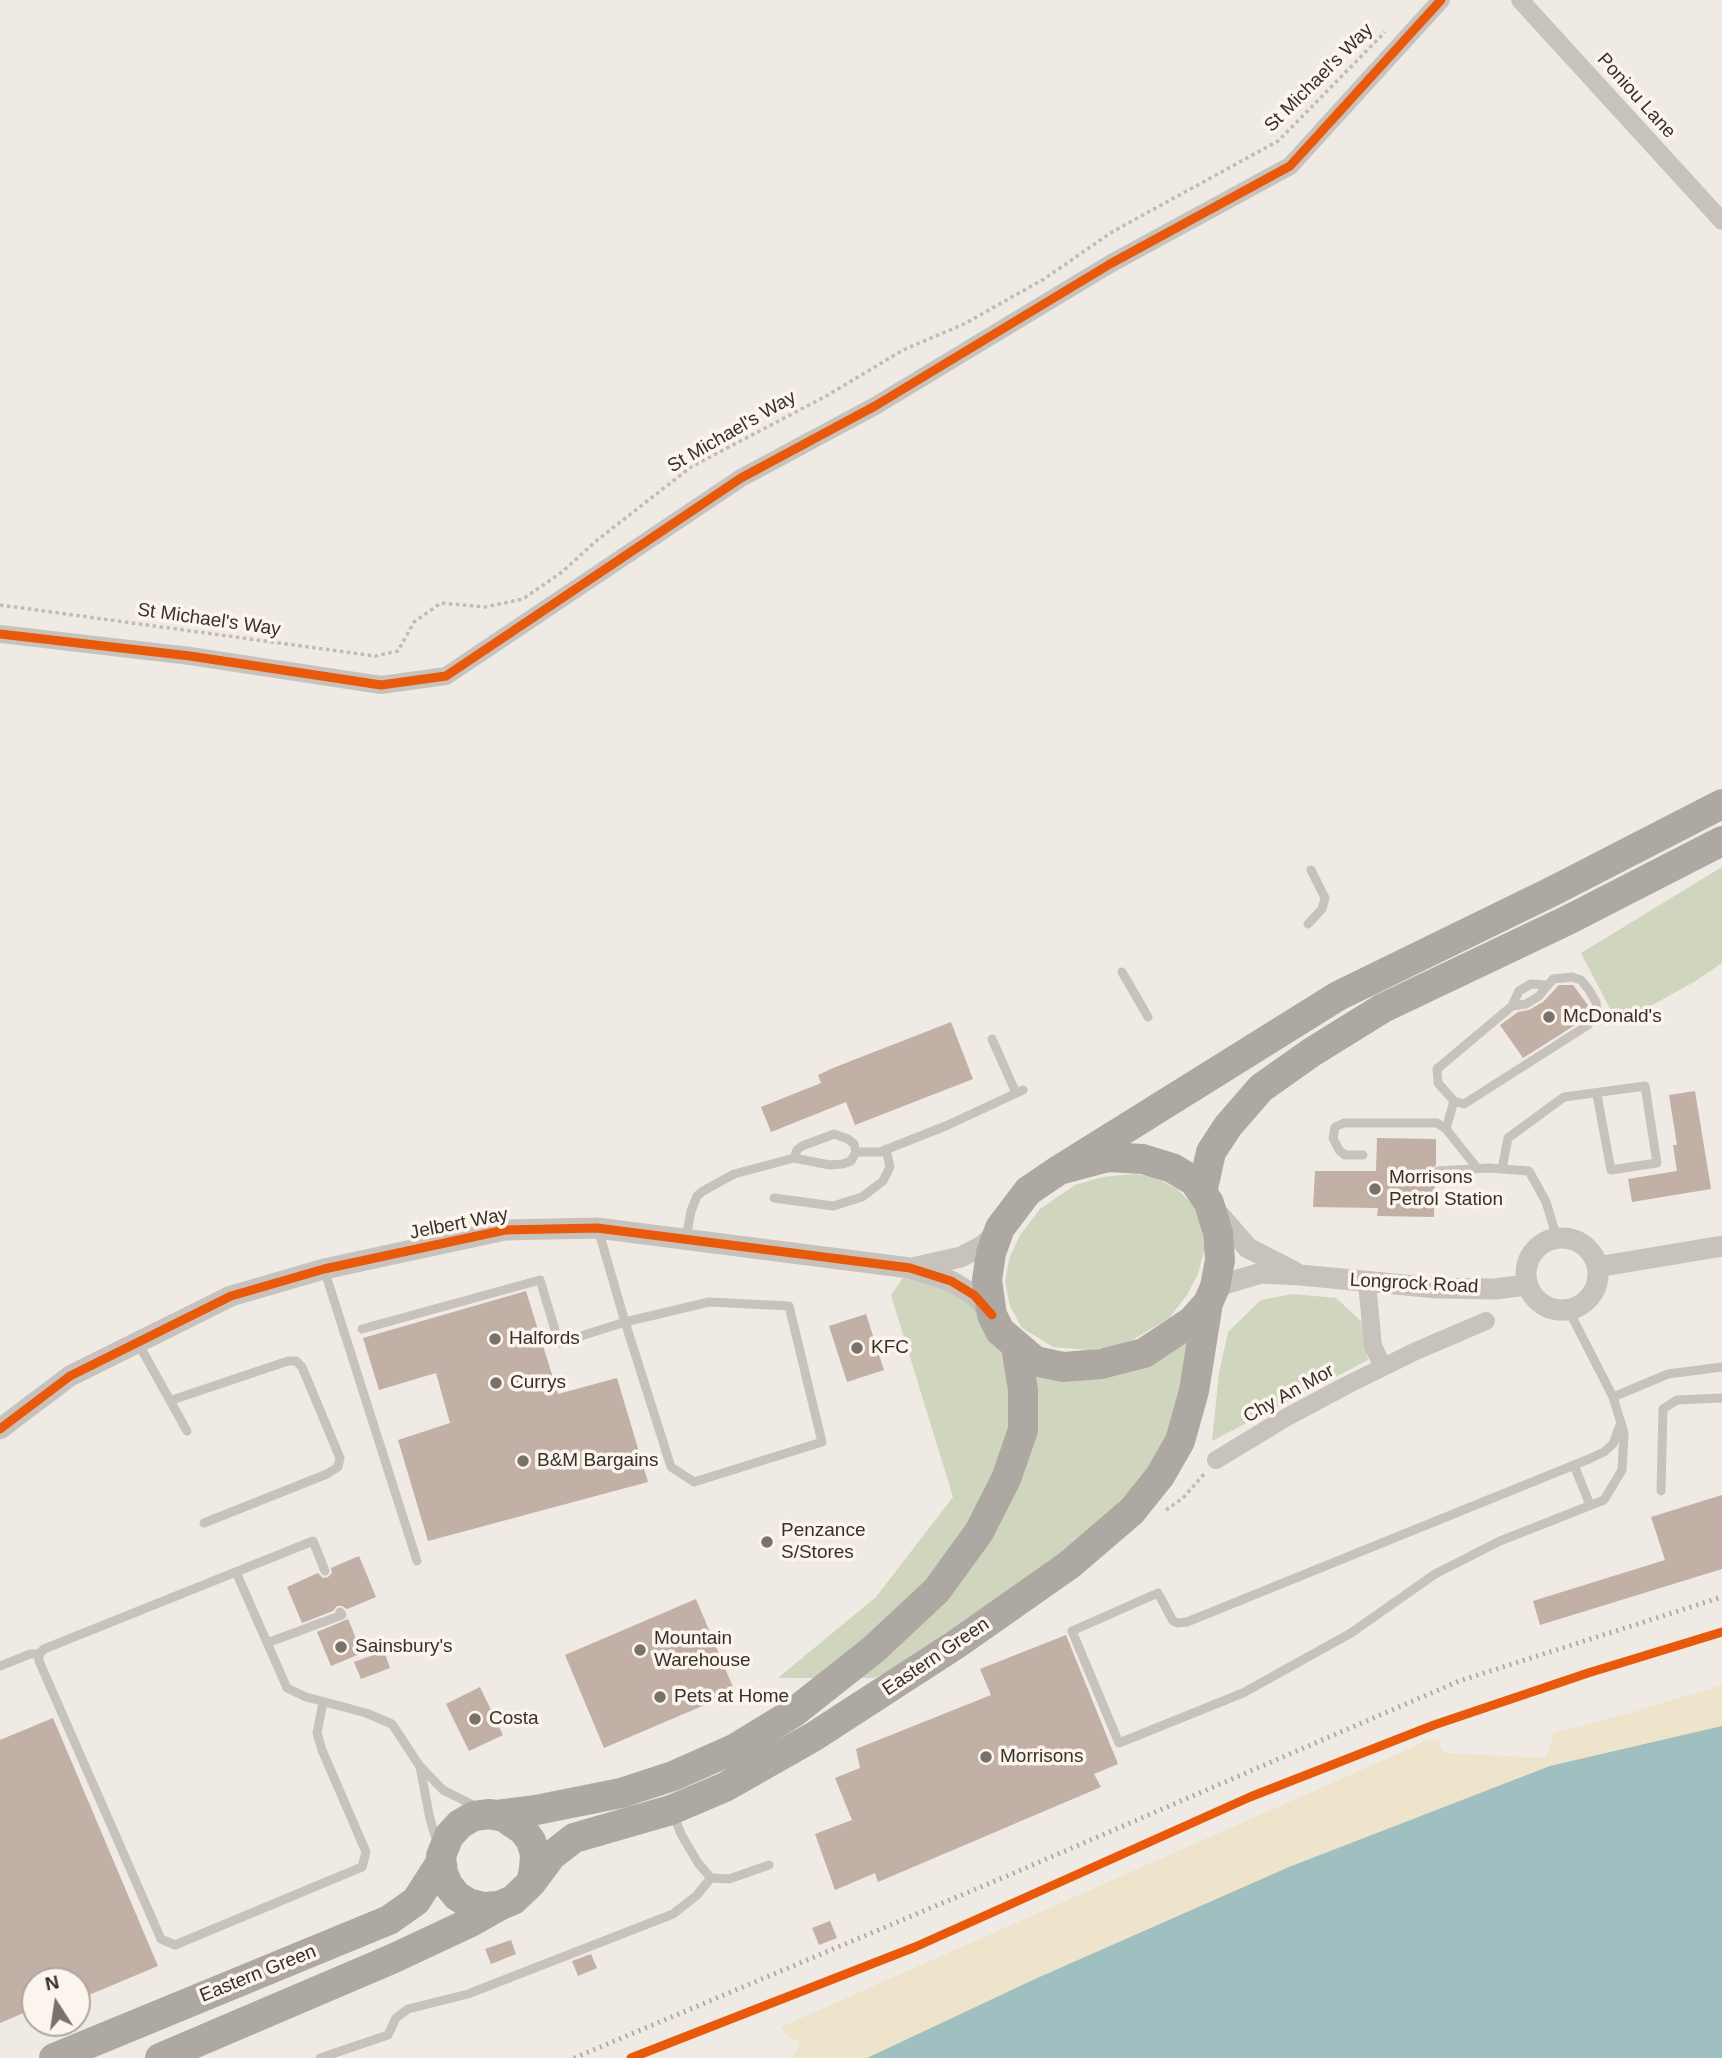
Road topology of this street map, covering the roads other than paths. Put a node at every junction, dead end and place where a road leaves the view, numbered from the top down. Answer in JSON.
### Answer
{"nodes":[{"id":1,"x":1441,"y":0,"type":"edge"},
{"id":2,"x":1520,"y":0,"type":"edge"},
{"id":3,"x":1722,"y":221,"type":"edge"},
{"id":4,"x":0,"y":634,"type":"edge"},
{"id":5,"x":1722,"y":804,"type":"edge"},
{"id":6,"x":1722,"y":841,"type":"edge"},
{"id":7,"x":1311,"y":870,"type":"dead end"},
{"id":8,"x":1308,"y":924,"type":"dead end"},
{"id":9,"x":1122,"y":972,"type":"dead end"},
{"id":10,"x":1546,"y":985,"type":"junction"},
{"id":11,"x":1512,"y":1006,"type":"junction"},
{"id":12,"x":1148,"y":1017,"type":"dead end"},
{"id":13,"x":992,"y":1039,"type":"dead end"},
{"id":14,"x":1597,"y":1095,"type":"junction"},
{"id":15,"x":1454,"y":1101,"type":"junction"},
{"id":16,"x":1446,"y":1129,"type":"junction"},
{"id":17,"x":887,"y":1149,"type":"junction"},
{"id":18,"x":856,"y":1152,"type":"junction"},
{"id":19,"x":1363,"y":1155,"type":"dead end"},
{"id":20,"x":794,"y":1158,"type":"junction"},
{"id":21,"x":1478,"y":1169,"type":"junction"},
{"id":22,"x":1502,"y":1169,"type":"junction"},
{"id":23,"x":1059,"y":1170,"type":"junction"},
{"id":24,"x":1438,"y":1171,"type":"dead end"},
{"id":25,"x":774,"y":1198,"type":"dead end"},
{"id":26,"x":1205,"y":1198,"type":"junction"},
{"id":27,"x":597,"y":1228,"type":"junction"},
{"id":28,"x":1000,"y":1228,"type":"junction"},
{"id":29,"x":687,"y":1238,"type":"junction"},
{"id":30,"x":1557,"y":1238,"type":"junction"},
{"id":31,"x":1722,"y":1246,"type":"edge"},
{"id":32,"x":910,"y":1268,"type":"junction"},
{"id":33,"x":1597,"y":1268,"type":"junction"},
{"id":34,"x":324,"y":1269,"type":"junction"},
{"id":35,"x":1300,"y":1275,"type":"junction"},
{"id":36,"x":1367,"y":1283,"type":"junction"},
{"id":37,"x":1527,"y":1285,"type":"junction"},
{"id":38,"x":1211,"y":1295,"type":"junction"},
{"id":39,"x":1568,"y":1309,"type":"junction"},
{"id":40,"x":992,"y":1315,"type":"junction"},
{"id":41,"x":1486,"y":1321,"type":"dead end"},
{"id":42,"x":625,"y":1322,"type":"junction"},
{"id":43,"x":362,"y":1329,"type":"dead end"},
{"id":44,"x":138,"y":1343,"type":"junction"},
{"id":45,"x":1016,"y":1346,"type":"junction"},
{"id":46,"x":1383,"y":1367,"type":"junction"},
{"id":47,"x":1722,"y":1367,"type":"edge"},
{"id":48,"x":1613,"y":1397,"type":"junction"},
{"id":49,"x":1722,"y":1398,"type":"edge"},
{"id":50,"x":172,"y":1400,"type":"junction"},
{"id":51,"x":1621,"y":1422,"type":"junction"},
{"id":52,"x":0,"y":1429,"type":"edge"},
{"id":53,"x":187,"y":1431,"type":"dead end"},
{"id":54,"x":1216,"y":1460,"type":"road end"},
{"id":55,"x":1574,"y":1465,"type":"junction"},
{"id":56,"x":1661,"y":1491,"type":"dead end"},
{"id":57,"x":1590,"y":1505,"type":"junction"},
{"id":58,"x":204,"y":1524,"type":"dead end"},
{"id":59,"x":417,"y":1561,"type":"dead end"},
{"id":60,"x":324,"y":1571,"type":"dead end"},
{"id":61,"x":236,"y":1572,"type":"junction"},
{"id":62,"x":340,"y":1612,"type":"dead end"},
{"id":63,"x":267,"y":1643,"type":"junction"},
{"id":64,"x":39,"y":1654,"type":"junction"},
{"id":65,"x":0,"y":1666,"type":"edge"},
{"id":66,"x":323,"y":1702,"type":"junction"},
{"id":67,"x":419,"y":1765,"type":"junction"},
{"id":68,"x":671,"y":1810,"type":"junction"},
{"id":69,"x":493,"y":1814,"type":"junction"},
{"id":70,"x":441,"y":1859,"type":"junction"},
{"id":71,"x":769,"y":1865,"type":"dead end"},
{"id":72,"x":711,"y":1878,"type":"junction"},
{"id":73,"x":531,"y":1883,"type":"junction"},
{"id":74,"x":499,"y":1906,"type":"junction"},
{"id":75,"x":54,"y":2058,"type":"edge"},
{"id":76,"x":160,"y":2058,"type":"edge"},
{"id":77,"x":320,"y":2058,"type":"edge"}],
"edges":[{"from":1,"to":4,"type":"street"},
{"from":2,"to":3,"type":"street","name":"Poniou Lane"},
{"from":5,"to":23,"type":"highway"},
{"from":6,"to":26,"type":"highway"},
{"from":7,"to":8,"type":"lane"},
{"from":9,"to":12,"type":"lane"},
{"from":10,"to":11,"type":"lane"},
{"from":10,"to":11,"type":"lane"},
{"from":10,"to":15,"type":"lane"},
{"from":11,"to":15,"type":"lane"},
{"from":13,"to":17,"type":"lane"},
{"from":14,"to":14,"type":"lane"},
{"from":14,"to":22,"type":"lane"},
{"from":15,"to":16,"type":"lane"},
{"from":16,"to":19,"type":"lane"},
{"from":16,"to":21,"type":"lane"},
{"from":17,"to":18,"type":"lane"},
{"from":17,"to":25,"type":"lane"},
{"from":18,"to":20,"type":"lane"},
{"from":18,"to":20,"type":"lane"},
{"from":20,"to":29,"type":"lane"},
{"from":21,"to":22,"type":"lane"},
{"from":21,"to":24,"type":"lane"},
{"from":22,"to":30,"type":"lane"},
{"from":23,"to":26,"type":"highway"},
{"from":23,"to":28,"type":"highway"},
{"from":26,"to":35,"type":"street","name":"Longrock Road"},
{"from":26,"to":38,"type":"highway"},
{"from":27,"to":29,"type":"street","name":"Jelbert Way"},
{"from":27,"to":34,"type":"street","name":"Jelbert Way"},
{"from":27,"to":42,"type":"lane"},
{"from":28,"to":32,"type":"street","name":"Jelbert Way"},
{"from":28,"to":40,"type":"highway"},
{"from":29,"to":32,"type":"street","name":"Jelbert Way"},
{"from":30,"to":33,"type":"street"},
{"from":30,"to":37,"type":"street"},
{"from":31,"to":33,"type":"street"},
{"from":32,"to":40,"type":"street","name":"Jelbert Way"},
{"from":33,"to":39,"type":"street"},
{"from":34,"to":44,"type":"street","name":"Jelbert Way"},
{"from":34,"to":59,"type":"lane"},
{"from":35,"to":36,"type":"street","name":"Longrock Road"},
{"from":35,"to":38,"type":"street","name":"Longrock Road"},
{"from":36,"to":37,"type":"street","name":"Longrock Road"},
{"from":36,"to":46,"type":"street"},
{"from":37,"to":39,"type":"street"},
{"from":38,"to":45,"type":"highway"},
{"from":38,"to":68,"type":"highway","name":"Eastern Green"},
{"from":39,"to":48,"type":"lane"},
{"from":40,"to":45,"type":"highway"},
{"from":41,"to":46,"type":"street","name":"Chy An Mor"},
{"from":42,"to":42,"type":"lane"},
{"from":42,"to":43,"type":"lane"},
{"from":44,"to":50,"type":"lane"},
{"from":44,"to":52,"type":"street","name":"Jelbert Way"},
{"from":45,"to":69,"type":"highway","name":"Eastern Green"},
{"from":46,"to":54,"type":"street","name":"Chy An Mor"},
{"from":47,"to":48,"type":"lane"},
{"from":48,"to":51,"type":"lane"},
{"from":49,"to":56,"type":"lane"},
{"from":50,"to":53,"type":"lane"},
{"from":50,"to":58,"type":"lane"},
{"from":51,"to":55,"type":"lane"},
{"from":51,"to":57,"type":"lane"},
{"from":55,"to":57,"type":"lane"},
{"from":55,"to":57,"type":"lane"},
{"from":60,"to":61,"type":"lane"},
{"from":61,"to":63,"type":"lane"},
{"from":61,"to":64,"type":"lane"},
{"from":62,"to":63,"type":"lane"},
{"from":63,"to":66,"type":"lane"},
{"from":64,"to":65,"type":"lane"},
{"from":64,"to":66,"type":"lane"},
{"from":66,"to":67,"type":"lane"},
{"from":67,"to":69,"type":"lane"},
{"from":67,"to":70,"type":"lane"},
{"from":68,"to":72,"type":"lane"},
{"from":68,"to":73,"type":"highway","name":"Eastern Green"},
{"from":69,"to":70,"type":"highway"},
{"from":69,"to":73,"type":"highway"},
{"from":70,"to":74,"type":"highway"},
{"from":70,"to":75,"type":"highway","name":"Eastern Green"},
{"from":71,"to":72,"type":"lane"},
{"from":72,"to":77,"type":"lane"},
{"from":73,"to":74,"type":"highway"},
{"from":74,"to":76,"type":"highway","name":"Eastern Green"}]}
